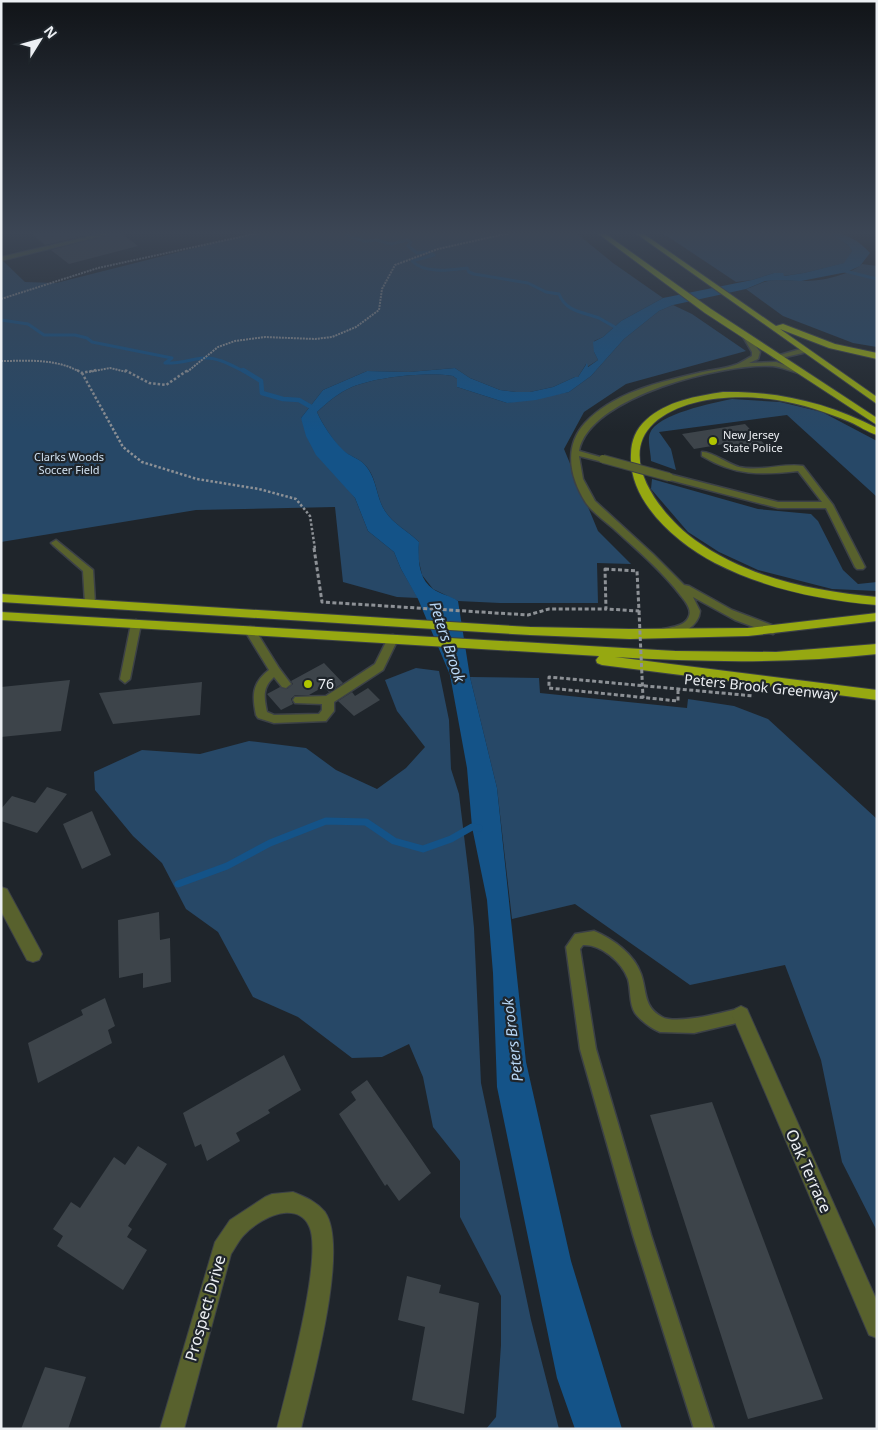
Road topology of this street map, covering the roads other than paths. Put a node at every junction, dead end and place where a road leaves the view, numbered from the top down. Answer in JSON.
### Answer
{"nodes":[{"id":1,"x":690,"y":299,"type":"edge"},
{"id":2,"x":732,"y":299,"type":"edge"},
{"id":3,"x":756,"y":316,"type":"junction"},
{"id":4,"x":745,"y":335,"type":"junction"},
{"id":5,"x":804,"y":350,"type":"junction"},
{"id":6,"x":877,"y":356,"type":"edge"},
{"id":7,"x":777,"y":357,"type":"junction"},
{"id":8,"x":738,"y":366,"type":"junction"},
{"id":9,"x":799,"y":371,"type":"junction"},
{"id":10,"x":877,"y":401,"type":"edge"},
{"id":11,"x":877,"y":422,"type":"edge"},
{"id":12,"x":877,"y":432,"type":"edge"},
{"id":13,"x":574,"y":452,"type":"junction"},
{"id":14,"x":705,"y":454,"type":"dead end"},
{"id":15,"x":828,"y":505,"type":"junction"},
{"id":16,"x":56,"y":542,"type":"dead end"},
{"id":17,"x":860,"y":567,"type":"dead end"},
{"id":18,"x":674,"y":580,"type":"junction"},
{"id":19,"x":1,"y":598,"type":"edge"},
{"id":20,"x":877,"y":601,"type":"edge"},
{"id":21,"x":90,"y":603,"type":"junction"},
{"id":22,"x":1,"y":616,"type":"edge"},
{"id":23,"x":877,"y":617,"type":"edge"},
{"id":24,"x":52,"y":619,"type":"junction"},
{"id":25,"x":389,"y":621,"type":"joint"},
{"id":26,"x":136,"y":624,"type":"junction"},
{"id":27,"x":1,"y":625,"type":"edge"},
{"id":28,"x":250,"y":630,"type":"junction"},
{"id":29,"x":774,"y":630,"type":"junction"},
{"id":30,"x":660,"y":634,"type":"junction"},
{"id":31,"x":393,"y":640,"type":"junction"},
{"id":32,"x":535,"y":649,"type":"junction"},
{"id":33,"x":877,"y":649,"type":"edge"},
{"id":34,"x":275,"y":671,"type":"junction"},
{"id":35,"x":125,"y":679,"type":"dead end"},
{"id":36,"x":286,"y":684,"type":"dead end"},
{"id":37,"x":877,"y":695,"type":"edge"},
{"id":38,"x":299,"y":700,"type":"dead end"},
{"id":39,"x":328,"y":700,"type":"junction"},
{"id":40,"x":1,"y":894,"type":"edge"},
{"id":41,"x":33,"y":954,"type":"dead end"},
{"id":42,"x":741,"y":1016,"type":"joint"},
{"id":43,"x":877,"y":1327,"type":"edge"},
{"id":44,"x":172,"y":1429,"type":"edge"},
{"id":45,"x":289,"y":1429,"type":"edge"},
{"id":46,"x":704,"y":1429,"type":"edge"}],
"edges":[{"from":1,"to":4,"type":"highway"},
{"from":2,"to":3,"type":"highway"},
{"from":3,"to":5,"type":"highway"},
{"from":3,"to":6,"type":"highway"},
{"from":4,"to":7,"type":"highway"},
{"from":4,"to":8,"type":"lane"},
{"from":5,"to":7,"type":"lane"},
{"from":5,"to":10,"type":"highway"},
{"from":7,"to":9,"type":"highway"},
{"from":8,"to":9,"type":"lane"},
{"from":8,"to":13,"type":"lane"},
{"from":9,"to":11,"type":"highway"},
{"from":12,"to":20,"type":"highway"},
{"from":13,"to":15,"type":"lane","bridge":true},
{"from":13,"to":18,"type":"lane"},
{"from":14,"to":15,"type":"lane"},
{"from":15,"to":17,"type":"lane"},
{"from":16,"to":21,"type":"lane"},
{"from":18,"to":29,"type":"lane"},
{"from":18,"to":30,"type":"lane"},
{"from":19,"to":21,"type":"highway"},
{"from":21,"to":25,"type":"highway"},
{"from":22,"to":24,"type":"highway"},
{"from":23,"to":29,"type":"highway"},
{"from":24,"to":26,"type":"highway"},
{"from":24,"to":27,"type":"highway"},
{"from":25,"to":30,"type":"highway"},
{"from":26,"to":28,"type":"highway"},
{"from":26,"to":35,"type":"lane"},
{"from":28,"to":31,"type":"highway"},
{"from":28,"to":34,"type":"lane"},
{"from":29,"to":30,"type":"highway"},
{"from":31,"to":32,"type":"highway"},
{"from":31,"to":39,"type":"lane"},
{"from":32,"to":33,"type":"highway"},
{"from":32,"to":37,"type":"highway"},
{"from":34,"to":36,"type":"lane"},
{"from":34,"to":39,"type":"lane"},
{"from":38,"to":39,"type":"lane"},
{"from":40,"to":41,"type":"street"},
{"from":42,"to":43,"type":"street","name":"Oak Terrace"},
{"from":42,"to":46,"type":"lane"},
{"from":44,"to":45,"type":"street","name":"Prospect Drive"}]}
